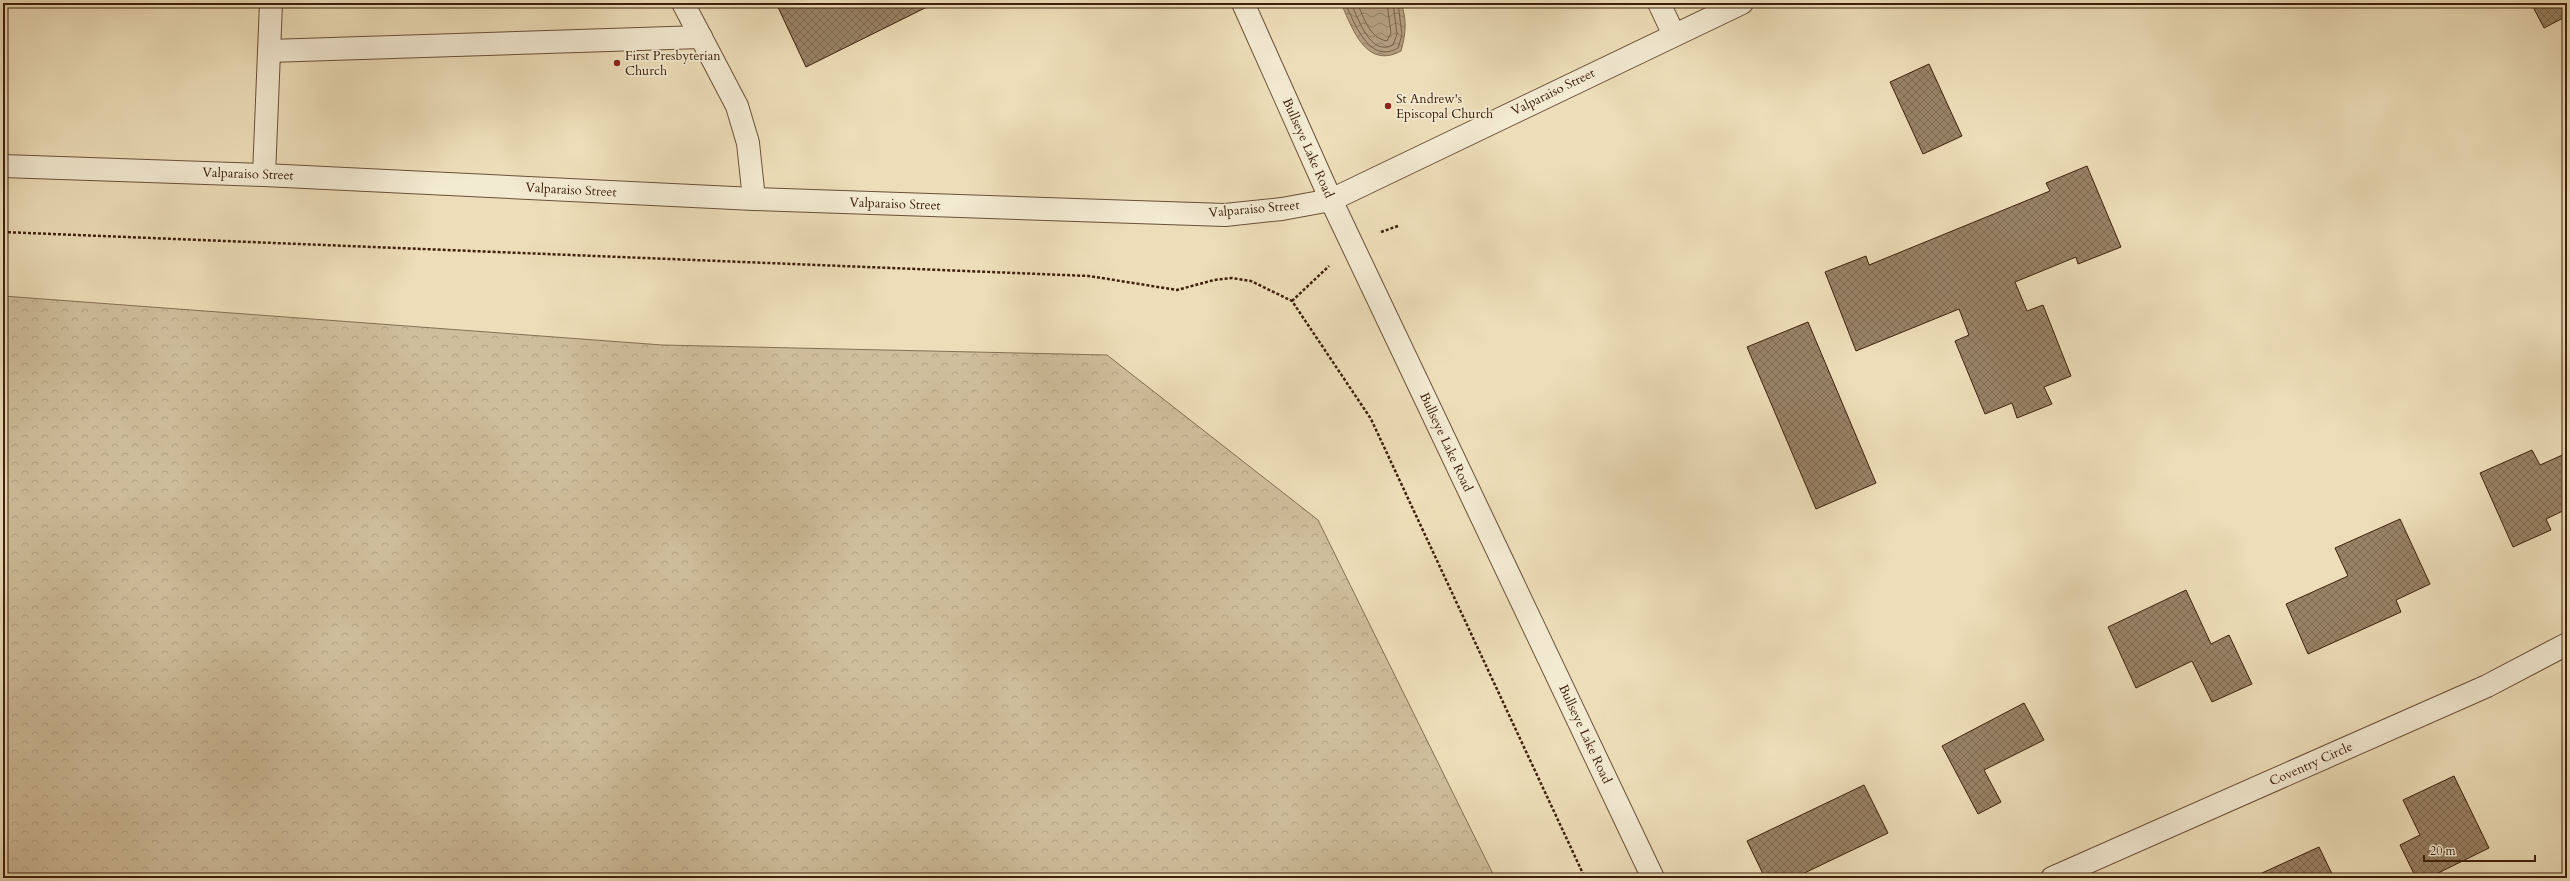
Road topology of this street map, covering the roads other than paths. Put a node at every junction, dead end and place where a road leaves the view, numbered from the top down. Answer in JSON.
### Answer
{"nodes":[{"id":1,"x":271,"y":3,"type":"edge"},
{"id":2,"x":683,"y":3,"type":"edge"},
{"id":3,"x":1244,"y":3,"type":"edge"},
{"id":4,"x":1659,"y":3,"type":"edge"},
{"id":5,"x":1742,"y":3,"type":"edge"},
{"id":6,"x":1674,"y":35,"type":"junction"},
{"id":7,"x":701,"y":37,"type":"junction"},
{"id":8,"x":269,"y":51,"type":"junction"},
{"id":9,"x":3,"y":166,"type":"edge"},
{"id":10,"x":264,"y":175,"type":"junction"},
{"id":11,"x":754,"y":200,"type":"junction"},
{"id":12,"x":1331,"y":200,"type":"junction"},
{"id":13,"x":2567,"y":644,"type":"edge"},
{"id":14,"x":1653,"y":878,"type":"edge"},
{"id":15,"x":2052,"y":878,"type":"edge"}],
"edges":[{"from":1,"to":8,"type":"street"},
{"from":2,"to":7,"type":"street"},
{"from":3,"to":12,"type":"street","name":"Bullseye Lake Road"},
{"from":4,"to":6,"type":"street"},
{"from":5,"to":6,"type":"street","name":"Valparaiso Street"},
{"from":6,"to":12,"type":"street","name":"Valparaiso Street"},
{"from":7,"to":8,"type":"street"},
{"from":7,"to":11,"type":"street"},
{"from":8,"to":10,"type":"street"},
{"from":9,"to":10,"type":"street","name":"Valparaiso Street"},
{"from":10,"to":11,"type":"street","name":"Valparaiso Street"},
{"from":11,"to":12,"type":"street","name":"Valparaiso Street"},
{"from":12,"to":14,"type":"street","name":"Bullseye Lake Road"},
{"from":13,"to":15,"type":"street","name":"Coventry Circle"}]}
